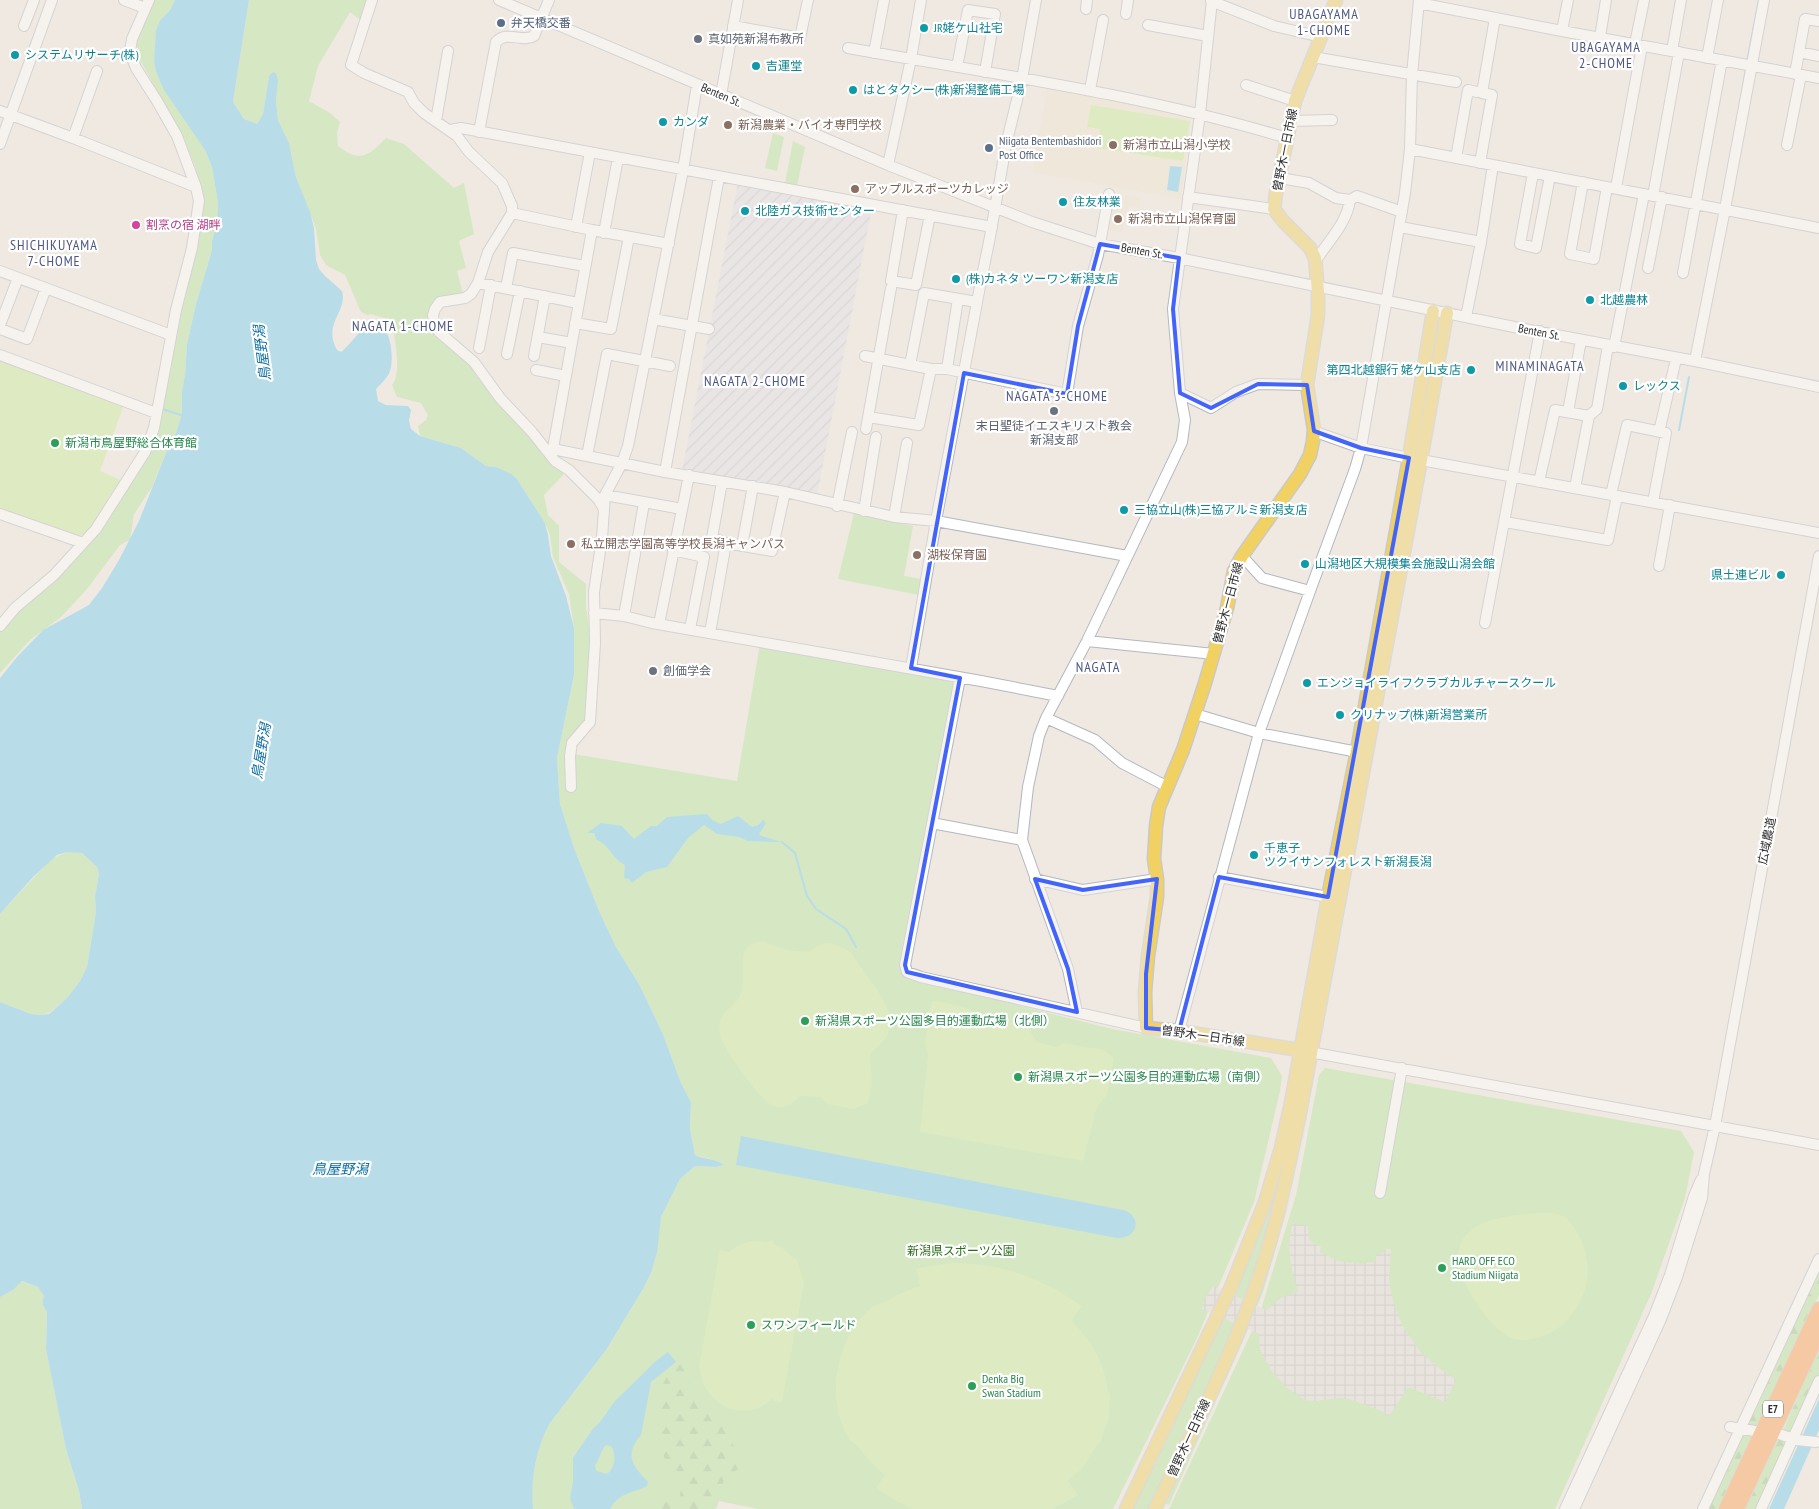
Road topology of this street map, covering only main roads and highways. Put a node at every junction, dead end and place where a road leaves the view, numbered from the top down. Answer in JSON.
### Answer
{"nodes":[{"id":1,"x":1336,"y":0,"type":"edge"},
{"id":2,"x":1433,"y":311,"type":"road end"},
{"id":3,"x":1447,"y":313,"type":"road end"},
{"id":4,"x":1415,"y":458,"type":"junction"},
{"id":5,"x":1362,"y":752,"type":"junction"},
{"id":6,"x":1306,"y":1052,"type":"junction"},
{"id":7,"x":1819,"y":1309,"type":"edge"},
{"id":8,"x":1819,"y":1332,"type":"edge"},
{"id":9,"x":1126,"y":1509,"type":"edge"},
{"id":10,"x":1155,"y":1509,"type":"edge"},
{"id":11,"x":1726,"y":1509,"type":"edge"},
{"id":12,"x":1737,"y":1509,"type":"edge"}],
"edges":[{"from":1,"to":6,"type":"main road","name":"曽野木一日市線"},
{"from":2,"to":4,"type":"main road","name":"曽野木一日市線"},
{"from":3,"to":4,"type":"main road","name":"曽野木一日市線"},
{"from":4,"to":5,"type":"main road","name":"曽野木一日市線"},
{"from":5,"to":6,"type":"main road","name":"曽野木一日市線"},
{"from":5,"to":6,"type":"main road","name":"曽野木一日市線"},
{"from":6,"to":9,"type":"main road","name":"曽野木一日市線"},
{"from":6,"to":10,"type":"main road","name":"曽野木一日市線"},
{"from":7,"to":11,"type":"highway","number":"E7"},
{"from":8,"to":12,"type":"highway","number":"E7"}]}
